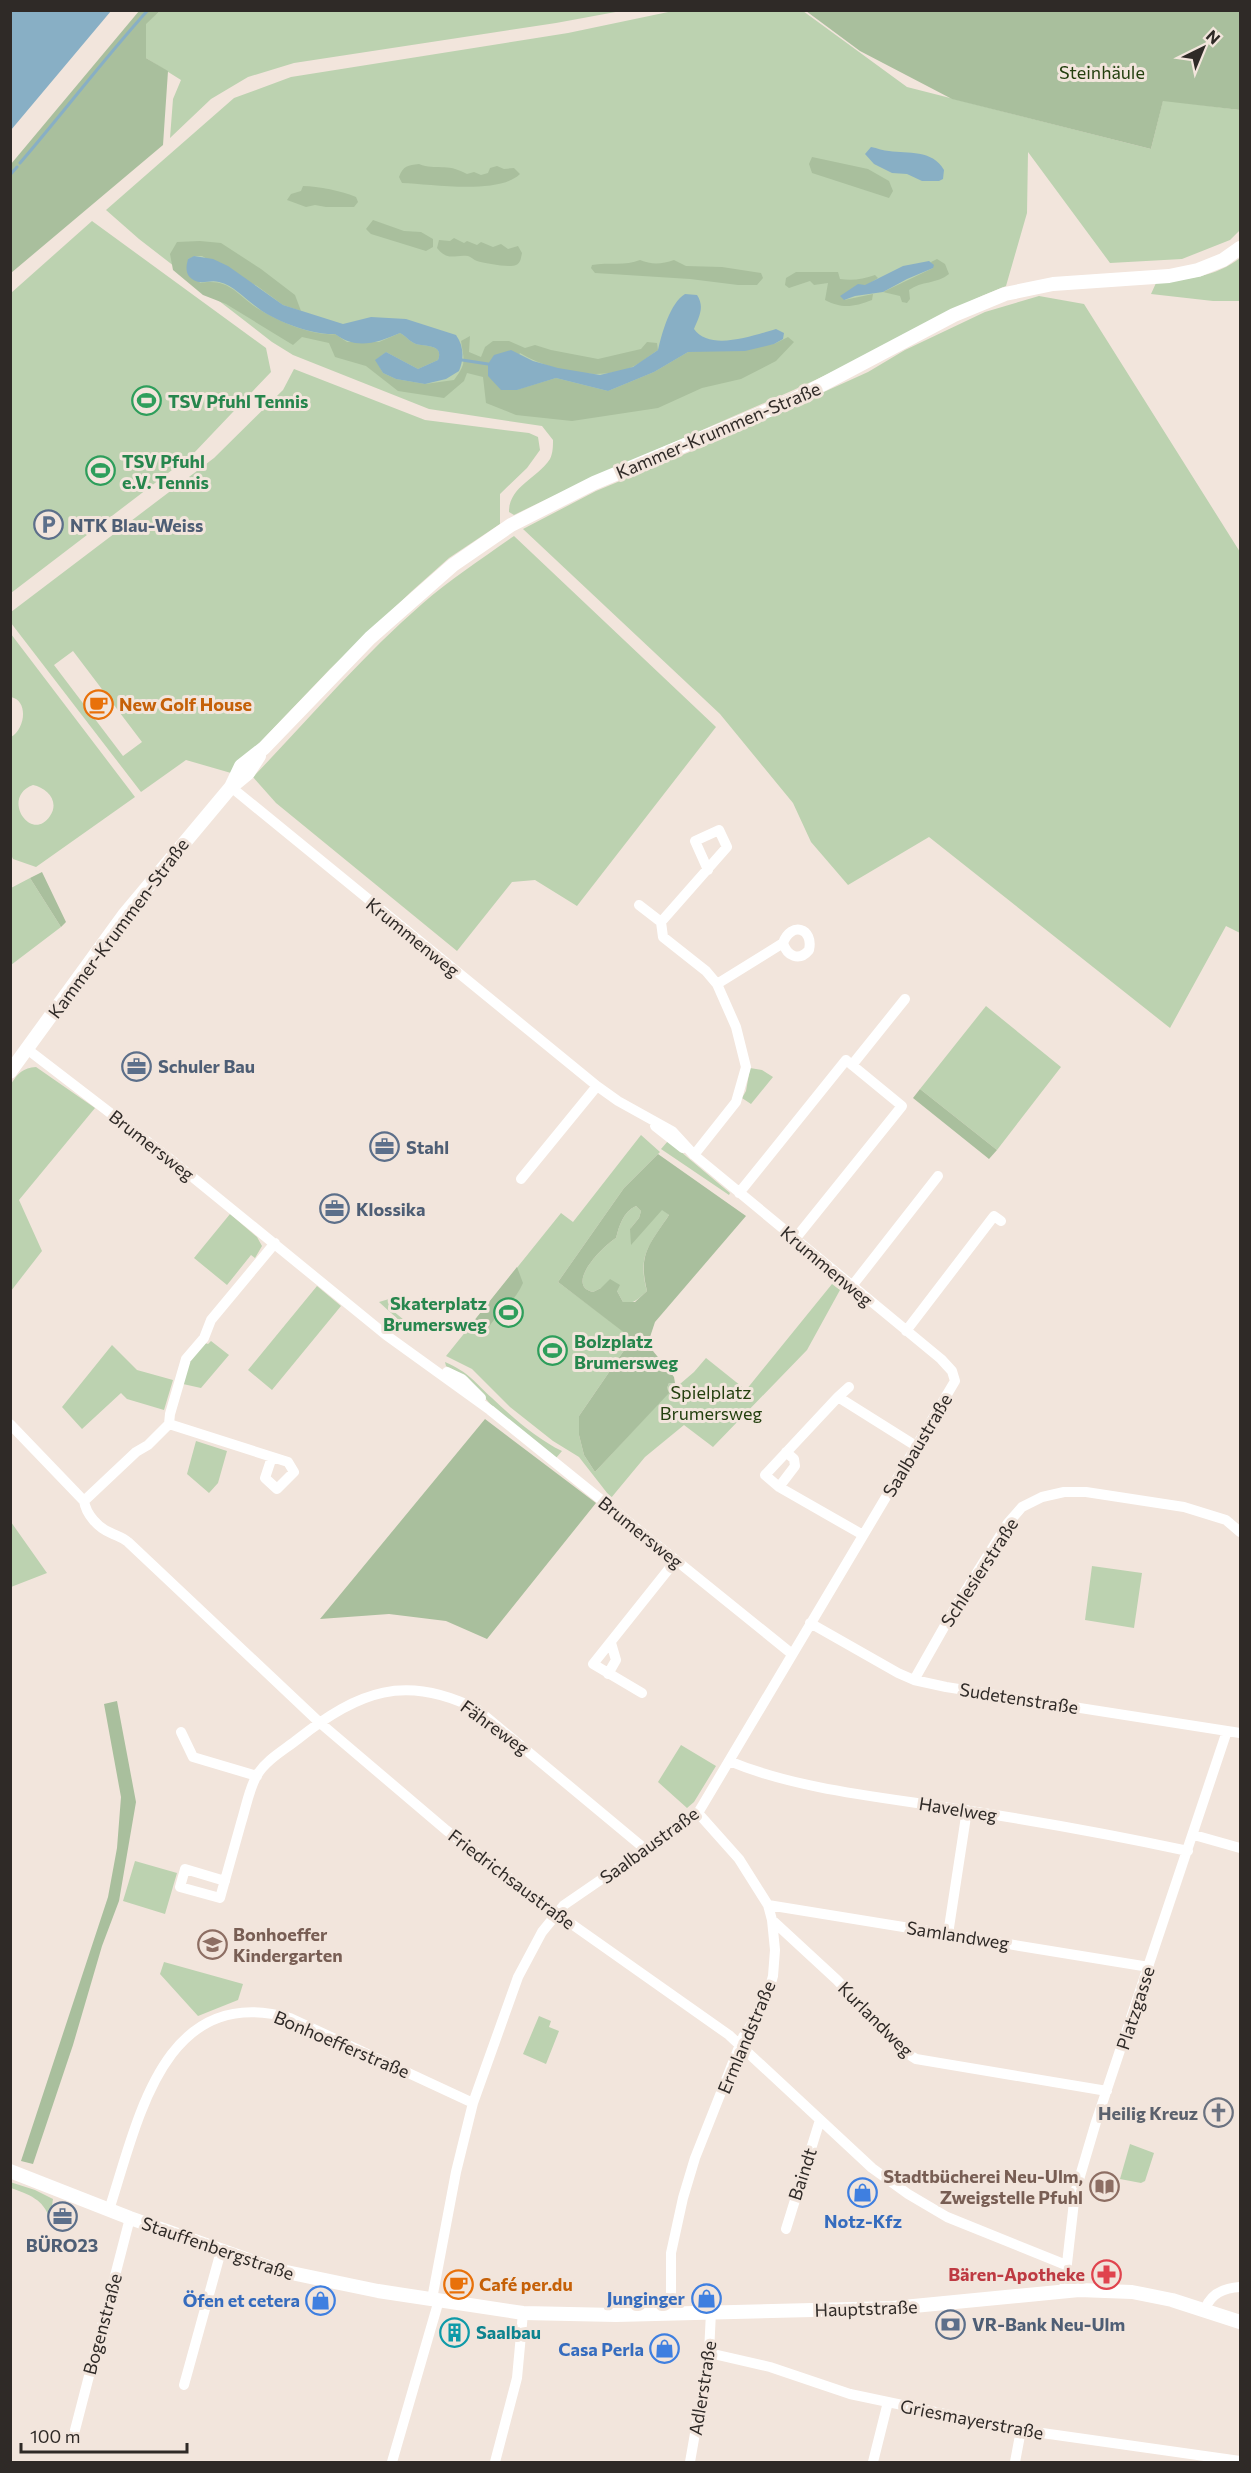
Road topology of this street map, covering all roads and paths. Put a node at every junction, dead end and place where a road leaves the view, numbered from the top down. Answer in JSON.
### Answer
{"nodes":[{"id":1,"x":1240,"y":248,"type":"edge"},
{"id":2,"x":231,"y":787,"type":"junction"},
{"id":3,"x":708,"y":870,"type":"dead end"},
{"id":4,"x":639,"y":905,"type":"dead end"},
{"id":5,"x":662,"y":922,"type":"junction"},
{"id":6,"x":783,"y":943,"type":"dead end"},
{"id":7,"x":717,"y":984,"type":"junction"},
{"id":8,"x":905,"y":999,"type":"dead end"},
{"id":9,"x":27,"y":1049,"type":"junction"},
{"id":10,"x":852,"y":1065,"type":"junction"},
{"id":11,"x":10,"y":1072,"type":"edge"},
{"id":12,"x":597,"y":1086,"type":"junction"},
{"id":13,"x":694,"y":1155,"type":"junction"},
{"id":14,"x":938,"y":1176,"type":"dead end"},
{"id":15,"x":521,"y":1179,"type":"dead end"},
{"id":16,"x":740,"y":1193,"type":"junction"},
{"id":17,"x":1001,"y":1221,"type":"dead end"},
{"id":18,"x":795,"y":1239,"type":"junction"},
{"id":19,"x":275,"y":1243,"type":"junction"},
{"id":20,"x":852,"y":1286,"type":"junction"},
{"id":21,"x":906,"y":1331,"type":"junction"},
{"id":22,"x":955,"y":1381,"type":"joint"},
{"id":23,"x":849,"y":1387,"type":"dead end"},
{"id":24,"x":838,"y":1396,"type":"junction"},
{"id":25,"x":10,"y":1424,"type":"edge"},
{"id":26,"x":169,"y":1424,"type":"junction"},
{"id":27,"x":916,"y":1446,"type":"junction"},
{"id":28,"x":786,"y":1452,"type":"junction"},
{"id":29,"x":272,"y":1456,"type":"dead end"},
{"id":30,"x":779,"y":1486,"type":"junction"},
{"id":31,"x":84,"y":1501,"type":"junction"},
{"id":32,"x":1226,"y":1520,"type":"junction"},
{"id":33,"x":1240,"y":1520,"type":"edge"},
{"id":34,"x":1240,"y":1532,"type":"edge"},
{"id":35,"x":863,"y":1535,"type":"junction"},
{"id":36,"x":676,"y":1560,"type":"junction"},
{"id":37,"x":810,"y":1623,"type":"junction"},
{"id":38,"x":610,"y":1643,"type":"junction"},
{"id":39,"x":792,"y":1654,"type":"junction"},
{"id":40,"x":608,"y":1674,"type":"junction"},
{"id":41,"x":914,"y":1680,"type":"junction"},
{"id":42,"x":642,"y":1693,"type":"dead end"},
{"id":43,"x":319,"y":1722,"type":"junction"},
{"id":44,"x":1227,"y":1731,"type":"junction"},
{"id":45,"x":181,"y":1732,"type":"dead end"},
{"id":46,"x":1240,"y":1733,"type":"edge"},
{"id":47,"x":729,"y":1761,"type":"junction"},
{"id":48,"x":257,"y":1776,"type":"junction"},
{"id":49,"x":968,"y":1810,"type":"junction"},
{"id":50,"x":699,"y":1813,"type":"junction"},
{"id":51,"x":1194,"y":1835,"type":"junction"},
{"id":52,"x":1240,"y":1848,"type":"edge"},
{"id":53,"x":645,"y":1849,"type":"junction"},
{"id":54,"x":1188,"y":1851,"type":"junction"},
{"id":55,"x":225,"y":1881,"type":"dead end"},
{"id":56,"x":768,"y":1905,"type":"junction"},
{"id":57,"x":556,"y":1913,"type":"junction"},
{"id":58,"x":772,"y":1920,"type":"junction"},
{"id":59,"x":948,"y":1934,"type":"junction"},
{"id":60,"x":1149,"y":1967,"type":"junction"},
{"id":61,"x":740,"y":2044,"type":"junction"},
{"id":62,"x":1107,"y":2091,"type":"junction"},
{"id":63,"x":472,"y":2103,"type":"junction"},
{"id":64,"x":820,"y":2120,"type":"junction"},
{"id":65,"x":10,"y":2171,"type":"edge"},
{"id":66,"x":109,"y":2210,"type":"junction"},
{"id":67,"x":130,"y":2218,"type":"junction"},
{"id":68,"x":786,"y":2229,"type":"dead end"},
{"id":69,"x":220,"y":2251,"type":"junction"},
{"id":70,"x":1066,"y":2265,"type":"junction"},
{"id":71,"x":1240,"y":2287,"type":"edge"},
{"id":72,"x":1064,"y":2290,"type":"junction"},
{"id":73,"x":435,"y":2300,"type":"junction"},
{"id":74,"x":1205,"y":2309,"type":"junction"},
{"id":75,"x":523,"y":2313,"type":"junction"},
{"id":76,"x":711,"y":2313,"type":"junction"},
{"id":77,"x":671,"y":2314,"type":"junction"},
{"id":78,"x":1240,"y":2322,"type":"edge"},
{"id":79,"x":709,"y":2353,"type":"junction"},
{"id":80,"x":184,"y":2385,"type":"dead end"},
{"id":81,"x":888,"y":2402,"type":"junction"},
{"id":82,"x":75,"y":2430,"type":"dead end"},
{"id":83,"x":1021,"y":2430,"type":"junction"},
{"id":84,"x":1240,"y":2461,"type":"edge"},
{"id":85,"x":392,"y":2463,"type":"edge"},
{"id":86,"x":495,"y":2463,"type":"edge"},
{"id":87,"x":690,"y":2463,"type":"edge"},
{"id":88,"x":873,"y":2463,"type":"edge"},
{"id":89,"x":1016,"y":2463,"type":"edge"}],
"edges":[{"from":1,"to":2,"type":"street","name":"Kammer-Krummen-Straße"},
{"from":2,"to":9,"type":"street","name":"Kammer-Krummen-Straße"},
{"from":2,"to":12,"type":"street","name":"Krummenweg"},
{"from":3,"to":5,"type":"street"},
{"from":4,"to":5,"type":"street"},
{"from":5,"to":7,"type":"street"},
{"from":6,"to":7,"type":"street"},
{"from":7,"to":13,"type":"street"},
{"from":8,"to":10,"type":"street"},
{"from":9,"to":11,"type":"street","name":"Kammer-Krummen-Straße"},
{"from":9,"to":19,"type":"street","name":"Brumersweg"},
{"from":10,"to":16,"type":"street"},
{"from":10,"to":18,"type":"street"},
{"from":12,"to":13,"type":"street","name":"Krummenweg"},
{"from":12,"to":15,"type":"street"},
{"from":13,"to":16,"type":"street","name":"Krummenweg"},
{"from":14,"to":20,"type":"street"},
{"from":16,"to":18,"type":"street","name":"Krummenweg"},
{"from":17,"to":21,"type":"street"},
{"from":18,"to":20,"type":"street","name":"Krummenweg"},
{"from":19,"to":26,"type":"street"},
{"from":19,"to":36,"type":"street","name":"Brumersweg"},
{"from":20,"to":21,"type":"street","name":"Krummenweg"},
{"from":21,"to":22,"type":"street","name":"Krummenweg"},
{"from":22,"to":27,"type":"street","name":"Saalbaustraße"},
{"from":23,"to":24,"type":"street"},
{"from":24,"to":27,"type":"street"},
{"from":24,"to":28,"type":"street"},
{"from":25,"to":31,"type":"street","name":"Friedrichsaustraße"},
{"from":26,"to":29,"type":"street"},
{"from":26,"to":31,"type":"street"},
{"from":27,"to":35,"type":"street","name":"Saalbaustraße"},
{"from":28,"to":30,"type":"street"},
{"from":28,"to":30,"type":"street"},
{"from":30,"to":35,"type":"street"},
{"from":31,"to":43,"type":"street","name":"Friedrichsaustraße"},
{"from":32,"to":33,"type":"street"},
{"from":32,"to":34,"type":"street","name":"Schlesierstraße"},
{"from":32,"to":41,"type":"street","name":"Schlesierstraße"},
{"from":35,"to":37,"type":"street","name":"Saalbaustraße"},
{"from":36,"to":38,"type":"street"},
{"from":36,"to":39,"type":"street","name":"Brumersweg"},
{"from":37,"to":39,"type":"street","name":"Saalbaustraße"},
{"from":37,"to":41,"type":"street","name":"Sudetenstraße"},
{"from":38,"to":40,"type":"street"},
{"from":38,"to":40,"type":"street"},
{"from":39,"to":47,"type":"street","name":"Saalbaustraße"},
{"from":40,"to":42,"type":"street"},
{"from":41,"to":44,"type":"street","name":"Sudetenstraße"},
{"from":43,"to":48,"type":"street","name":"Fähreweg"},
{"from":43,"to":53,"type":"street","name":"Fähreweg"},
{"from":43,"to":57,"type":"street","name":"Friedrichsaustraße"},
{"from":44,"to":46,"type":"street","name":"Sudetenstraße"},
{"from":44,"to":51,"type":"street","name":"Platzgasse"},
{"from":45,"to":48,"type":"street"},
{"from":47,"to":49,"type":"street","name":"Havelweg"},
{"from":47,"to":50,"type":"street","name":"Saalbaustraße"},
{"from":48,"to":55,"type":"street"},
{"from":49,"to":54,"type":"street","name":"Havelweg"},
{"from":49,"to":59,"type":"street"},
{"from":50,"to":53,"type":"street","name":"Saalbaustraße"},
{"from":50,"to":56,"type":"street","name":"Ermlandstraße"},
{"from":51,"to":52,"type":"street"},
{"from":51,"to":54,"type":"street","name":"Platzgasse"},
{"from":53,"to":57,"type":"street","name":"Saalbaustraße"},
{"from":54,"to":60,"type":"street","name":"Platzgasse"},
{"from":56,"to":58,"type":"street","name":"Ermlandstraße"},
{"from":56,"to":59,"type":"street","name":"Samlandweg"},
{"from":57,"to":61,"type":"street","name":"Friedrichsaustraße"},
{"from":57,"to":63,"type":"street","name":"Saalbaustraße"},
{"from":58,"to":61,"type":"street","name":"Ermlandstraße"},
{"from":58,"to":62,"type":"street","name":"Kurlandweg"},
{"from":59,"to":60,"type":"street","name":"Samlandweg"},
{"from":60,"to":62,"type":"street","name":"Platzgasse"},
{"from":61,"to":64,"type":"street","name":"Friedrichsaustraße"},
{"from":61,"to":77,"type":"street","name":"Ermlandstraße"},
{"from":62,"to":70,"type":"street","name":"Platzgasse"},
{"from":63,"to":66,"type":"street","name":"Bonhoefferstraße"},
{"from":63,"to":73,"type":"street","name":"Saalbaustraße"},
{"from":64,"to":68,"type":"street","name":"Baindt"},
{"from":64,"to":70,"type":"street","name":"Friedrichsaustraße"},
{"from":65,"to":66,"type":"street","name":"Stauffenbergstraße"},
{"from":66,"to":67,"type":"street","name":"Stauffenbergstraße"},
{"from":67,"to":69,"type":"street","name":"Stauffenbergstraße"},
{"from":67,"to":82,"type":"street","name":"Bogenstraße"},
{"from":69,"to":73,"type":"street","name":"Stauffenbergstraße"},
{"from":69,"to":80,"type":"street"},
{"from":70,"to":72,"type":"street","name":"Platzgasse"},
{"from":71,"to":74,"type":"street"},
{"from":72,"to":74,"type":"street","name":"Hauptstraße"},
{"from":72,"to":76,"type":"street","name":"Hauptstraße"},
{"from":73,"to":75,"type":"street","name":"Hauptstraße"},
{"from":73,"to":85,"type":"street","name":"Saalbaustraße"},
{"from":74,"to":78,"type":"street","name":"Hauptstraße"},
{"from":75,"to":77,"type":"street","name":"Hauptstraße"},
{"from":75,"to":86,"type":"street"},
{"from":76,"to":77,"type":"street","name":"Hauptstraße"},
{"from":76,"to":79,"type":"street","name":"Adlerstraße"},
{"from":79,"to":81,"type":"street","name":"Griesmayerstraße"},
{"from":79,"to":87,"type":"street","name":"Adlerstraße"},
{"from":81,"to":83,"type":"street","name":"Griesmayerstraße"},
{"from":81,"to":88,"type":"street"},
{"from":83,"to":84,"type":"street","name":"Griesmayerstraße"},
{"from":83,"to":89,"type":"street"}]}
